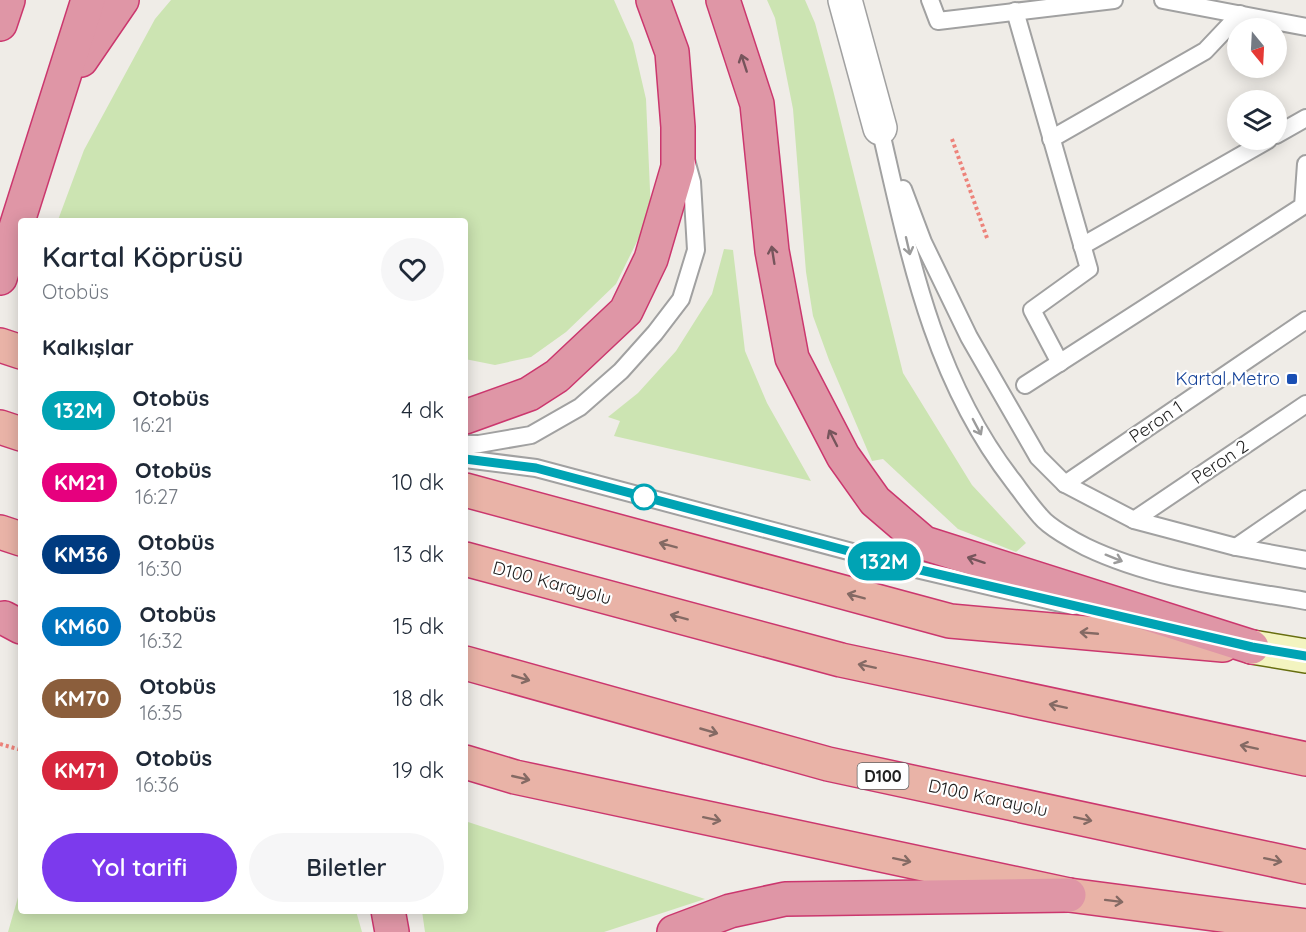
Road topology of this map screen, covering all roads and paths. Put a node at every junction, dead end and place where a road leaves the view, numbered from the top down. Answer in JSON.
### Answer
{"nodes":[{"id":1,"x":8,"y":0,"type":"edge"},
{"id":2,"x":88,"y":0,"type":"edge"},
{"id":3,"x":122,"y":0,"type":"edge"},
{"id":4,"x":652,"y":0,"type":"edge"},
{"id":5,"x":723,"y":0,"type":"edge"},
{"id":6,"x":845,"y":0,"type":"edge"},
{"id":7,"x":930,"y":0,"type":"edge"},
{"id":8,"x":1114,"y":0,"type":"edge"},
{"id":9,"x":1163,"y":0,"type":"edge"},
{"id":10,"x":1015,"y":11,"type":"junction"},
{"id":11,"x":1240,"y":14,"type":"junction"},
{"id":12,"x":0,"y":24,"type":"edge"},
{"id":13,"x":1306,"y":27,"type":"edge"},
{"id":14,"x":1306,"y":118,"type":"edge"},
{"id":15,"x":678,"y":127,"type":"junction"},
{"id":16,"x":880,"y":128,"type":"junction"},
{"id":17,"x":1287,"y":129,"type":"edge"},
{"id":18,"x":952,"y":139,"type":"dead end"},
{"id":19,"x":1052,"y":139,"type":"junction"},
{"id":20,"x":1250,"y":150,"type":"edge"},
{"id":21,"x":1306,"y":164,"type":"edge"},
{"id":22,"x":19,"y":218,"type":"edge"},
{"id":23,"x":20,"y":218,"type":"edge"},
{"id":24,"x":18,"y":221,"type":"edge"},
{"id":25,"x":18,"y":222,"type":"edge"},
{"id":26,"x":16,"y":227,"type":"junction"},
{"id":27,"x":987,"y":238,"type":"dead end"},
{"id":28,"x":1082,"y":246,"type":"junction"},
{"id":29,"x":0,"y":278,"type":"edge"},
{"id":30,"x":1306,"y":320,"type":"edge"},
{"id":31,"x":0,"y":345,"type":"edge"},
{"id":32,"x":18,"y":351,"type":"edge"},
{"id":33,"x":1060,"y":363,"type":"junction"},
{"id":34,"x":1026,"y":385,"type":"dead end"},
{"id":35,"x":1306,"y":404,"type":"edge"},
{"id":36,"x":468,"y":416,"type":"edge"},
{"id":37,"x":0,"y":428,"type":"edge"},
{"id":38,"x":18,"y":433,"type":"edge"},
{"id":39,"x":468,"y":444,"type":"edge"},
{"id":40,"x":468,"y":459,"type":"edge"},
{"id":41,"x":1065,"y":484,"type":"junction"},
{"id":42,"x":468,"y":491,"type":"edge"},
{"id":43,"x":1306,"y":499,"type":"edge"},
{"id":44,"x":1134,"y":520,"type":"junction"},
{"id":45,"x":0,"y":532,"type":"edge"},
{"id":46,"x":18,"y":538,"type":"edge"},
{"id":47,"x":1236,"y":547,"type":"junction"},
{"id":48,"x":468,"y":560,"type":"edge"},
{"id":49,"x":1306,"y":560,"type":"edge"},
{"id":50,"x":1306,"y":601,"type":"edge"},
{"id":51,"x":1252,"y":647,"type":"junction"},
{"id":52,"x":1306,"y":656,"type":"edge"},
{"id":53,"x":468,"y":664,"type":"edge"},
{"id":54,"x":0,"y":744,"type":"edge"},
{"id":55,"x":18,"y":749,"type":"edge"},
{"id":56,"x":1306,"y":759,"type":"edge"},
{"id":57,"x":468,"y":763,"type":"edge"},
{"id":58,"x":1306,"y":867,"type":"edge"},
{"id":59,"x":1069,"y":895,"type":"junction"},
{"id":60,"x":389,"y":914,"type":"edge"},
{"id":61,"x":1306,"y":926,"type":"edge"},
{"id":62,"x":392,"y":932,"type":"edge"},
{"id":63,"x":674,"y":932,"type":"edge"}],
"edges":[{"from":1,"to":12,"type":"highway"},
{"from":2,"to":22,"type":"highway"},
{"from":3,"to":23,"type":"highway"},
{"from":4,"to":15,"type":"highway"},
{"from":51,"to":5,"type":"highway","one_way":true},
{"from":6,"to":16,"type":"street"},
{"from":7,"to":10,"type":"lane"},
{"from":8,"to":10,"type":"lane"},
{"from":9,"to":11,"type":"lane"},
{"from":10,"to":19,"type":"lane"},
{"from":11,"to":13,"type":"lane"},
{"from":11,"to":19,"type":"lane"},
{"from":14,"to":17,"type":"lane"},
{"from":15,"to":36,"type":"highway"},
{"from":15,"to":39,"type":"lane"},
{"from":16,"to":41,"type":"lane"},
{"from":16,"to":50,"type":"lane","one_way":true},
{"from":18,"to":27,"type":"path"},
{"from":19,"to":28,"type":"lane"},
{"from":20,"to":28,"type":"lane"},
{"from":21,"to":33,"type":"lane"},
{"from":24,"to":26,"type":"highway"},
{"from":25,"to":26,"type":"highway"},
{"from":26,"to":29,"type":"highway"},
{"from":28,"to":33,"type":"lane"},
{"from":30,"to":41,"type":"lane","name":"Peron 1"},
{"from":31,"to":32,"type":"highway"},
{"from":33,"to":34,"type":"lane"},
{"from":35,"to":44,"type":"lane","name":"Peron 2"},
{"from":37,"to":38,"type":"highway"},
{"from":40,"to":51,"type":"lane"},
{"from":41,"to":44,"type":"lane"},
{"from":51,"to":42,"type":"highway","one_way":true},
{"from":43,"to":47,"type":"lane"},
{"from":44,"to":47,"type":"lane"},
{"from":45,"to":46,"type":"highway"},
{"from":47,"to":49,"type":"lane"},
{"from":56,"to":48,"type":"highway","name":"D100 Karayolu","one_way":true},
{"from":51,"to":52,"type":"main road"},
{"from":53,"to":58,"type":"highway","name":"D100 Karayolu","number":"D100","one_way":true},
{"from":54,"to":55,"type":"path"},
{"from":57,"to":59,"type":"highway","one_way":true},
{"from":59,"to":61,"type":"highway","one_way":true},
{"from":59,"to":63,"type":"highway"},
{"from":60,"to":62,"type":"highway"}]}
